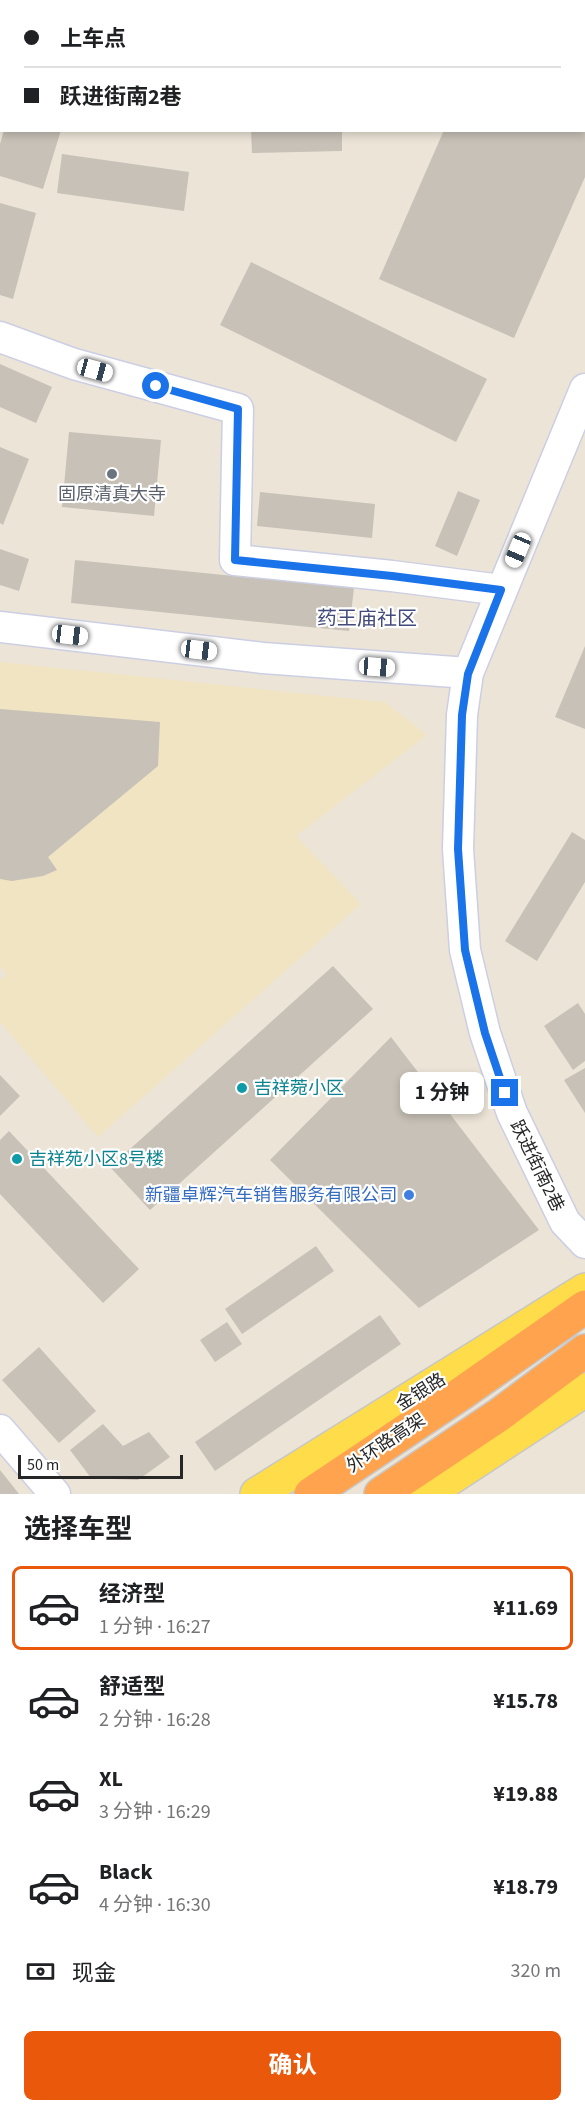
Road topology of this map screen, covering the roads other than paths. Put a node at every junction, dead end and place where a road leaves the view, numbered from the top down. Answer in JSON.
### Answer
{"nodes":[{"id":1,"x":0,"y":337,"type":"edge"},
{"id":2,"x":585,"y":390,"type":"edge"},
{"id":3,"x":501,"y":590,"type":"junction"},
{"id":4,"x":0,"y":627,"type":"edge"},
{"id":5,"x":468,"y":674,"type":"junction"},
{"id":6,"x":585,"y":1243,"type":"edge"},
{"id":7,"x":585,"y":1290,"type":"edge"},
{"id":8,"x":585,"y":1307,"type":"edge"},
{"id":9,"x":585,"y":1351,"type":"edge"},
{"id":10,"x":585,"y":1390,"type":"edge"},
{"id":11,"x":499,"y":1415,"type":"junction"},
{"id":12,"x":0,"y":1430,"type":"edge"},
{"id":13,"x":350,"y":1468,"type":"junction"},
{"id":14,"x":55,"y":1494,"type":"edge"},
{"id":15,"x":257,"y":1494,"type":"edge"},
{"id":16,"x":293,"y":1494,"type":"edge"},
{"id":17,"x":311,"y":1494,"type":"edge"},
{"id":18,"x":381,"y":1494,"type":"edge"},
{"id":19,"x":412,"y":1494,"type":"edge"},
{"id":20,"x":426,"y":1494,"type":"edge"}],
"edges":[{"from":1,"to":3,"type":"street"},
{"from":2,"to":3,"type":"street","name":"跃进街南2巷"},
{"from":3,"to":5,"type":"street","name":"跃进街南2巷"},
{"from":4,"to":5,"type":"street"},
{"from":5,"to":6,"type":"street","name":"跃进街南2巷"},
{"from":7,"to":15,"type":"main road","name":"金银路"},
{"from":8,"to":13,"type":"highway","name":"外环路高架"},
{"from":9,"to":11,"type":"highway"},
{"from":10,"to":20,"type":"main road"},
{"from":11,"to":18,"type":"highway"},
{"from":11,"to":19,"type":"highway"},
{"from":12,"to":14,"type":"street"},
{"from":13,"to":16,"type":"highway"},
{"from":13,"to":17,"type":"highway","name":"外环路高架"}]}
